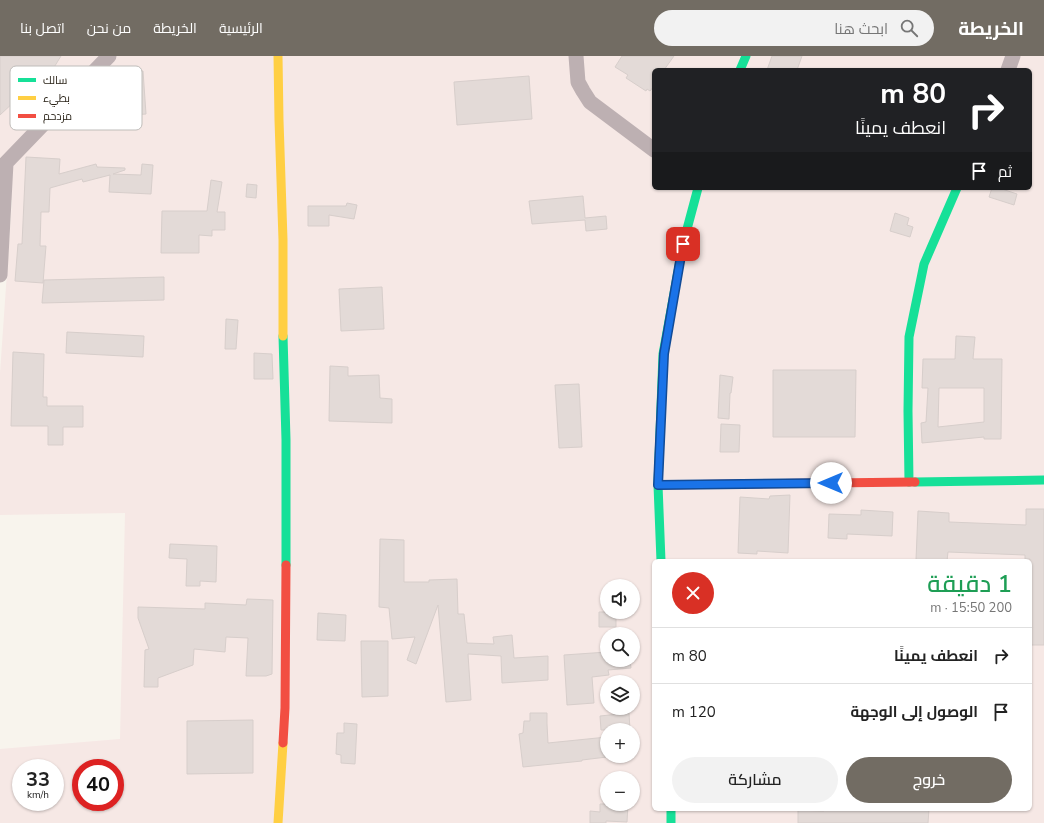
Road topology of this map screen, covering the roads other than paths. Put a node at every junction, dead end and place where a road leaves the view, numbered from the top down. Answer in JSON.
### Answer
{"nodes":[{"id":1,"x":109,"y":56,"type":"edge"},
{"id":2,"x":278,"y":56,"type":"edge"},
{"id":3,"x":576,"y":56,"type":"edge"},
{"id":4,"x":746,"y":56,"type":"edge"},
{"id":5,"x":1014,"y":56,"type":"edge"},
{"id":6,"x":99,"y":66,"type":"edge"},
{"id":7,"x":741,"y":68,"type":"edge"},
{"id":8,"x":1009,"y":68,"type":"edge"},
{"id":9,"x":38,"y":130,"type":"edge"},
{"id":10,"x":652,"y":148,"type":"edge"},
{"id":11,"x":3,"y":166,"type":"edge"},
{"id":12,"x":697,"y":190,"type":"edge"},
{"id":13,"x":956,"y":190,"type":"edge"},
{"id":14,"x":0,"y":275,"type":"edge"},
{"id":15,"x":1044,"y":480,"type":"edge"},
{"id":16,"x":910,"y":482,"type":"junction"},
{"id":17,"x":658,"y":485,"type":"junction"},
{"id":18,"x":661,"y":559,"type":"edge"},
{"id":19,"x":671,"y":811,"type":"edge"},
{"id":20,"x":278,"y":823,"type":"edge"},
{"id":21,"x":671,"y":823,"type":"edge"}],
"edges":[{"from":1,"to":6,"type":"street"},
{"from":2,"to":20,"type":"street"},
{"from":3,"to":10,"type":"street"},
{"from":4,"to":7,"type":"street"},
{"from":5,"to":8,"type":"street"},
{"from":9,"to":11,"type":"street"},
{"from":11,"to":14,"type":"street"},
{"from":12,"to":17,"type":"street"},
{"from":13,"to":16,"type":"street"},
{"from":15,"to":16,"type":"street"},
{"from":16,"to":17,"type":"street"},
{"from":17,"to":18,"type":"street"},
{"from":19,"to":21,"type":"street"}]}
